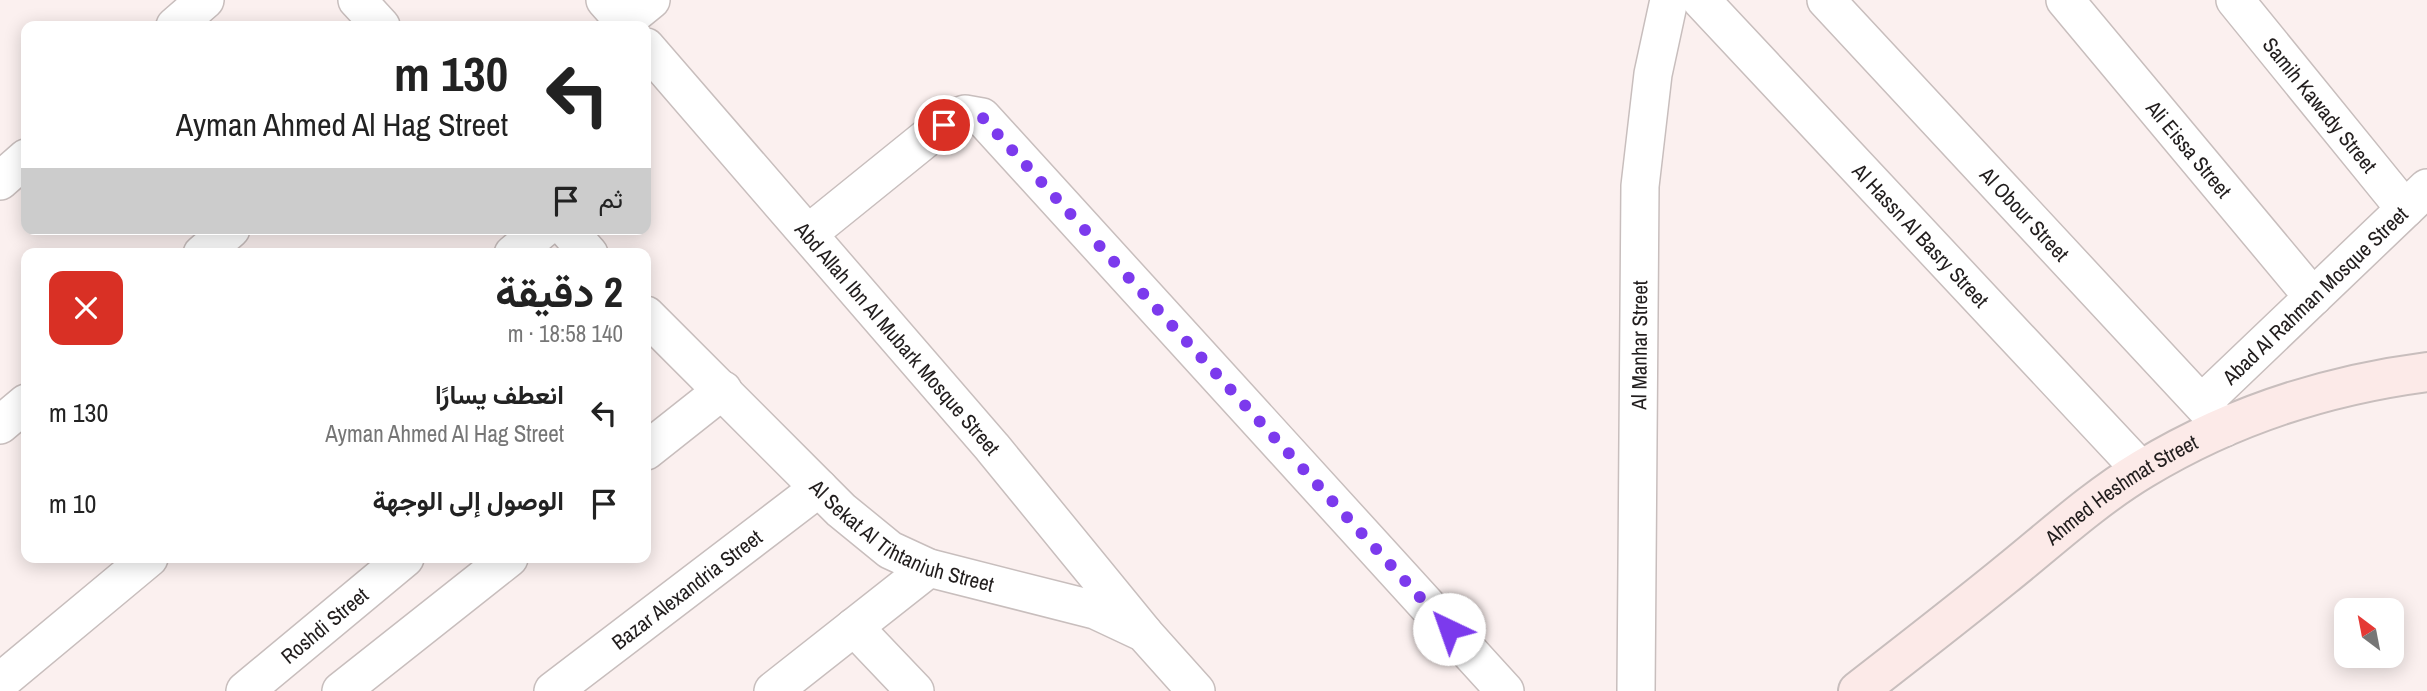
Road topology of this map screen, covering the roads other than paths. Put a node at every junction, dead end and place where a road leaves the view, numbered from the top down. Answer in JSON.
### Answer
{"nodes":[{"id":1,"x":205,"y":0,"type":"edge"},
{"id":2,"x":1670,"y":0,"type":"edge"},
{"id":3,"x":1701,"y":0,"type":"edge"},
{"id":4,"x":1826,"y":0,"type":"edge"},
{"id":5,"x":2065,"y":0,"type":"edge"},
{"id":6,"x":2235,"y":0,"type":"edge"},
{"id":7,"x":181,"y":21,"type":"edge"},
{"id":8,"x":651,"y":43,"type":"edge"},
{"id":9,"x":21,"y":162,"type":"edge"},
{"id":10,"x":0,"y":181,"type":"edge"},
{"id":11,"x":2416,"y":199,"type":"edge"},
{"id":12,"x":809,"y":233,"type":"junction"},
{"id":13,"x":224,"y":235,"type":"edge"},
{"id":14,"x":536,"y":235,"type":"edge"},
{"id":15,"x":209,"y":248,"type":"edge"},
{"id":16,"x":520,"y":248,"type":"edge"},
{"id":17,"x":2313,"y":297,"type":"junction"},
{"id":18,"x":653,"y":338,"type":"edge"},
{"id":19,"x":2427,"y":372,"type":"edge"},
{"id":20,"x":723,"y":390,"type":"junction"},
{"id":21,"x":21,"y":407,"type":"edge"},
{"id":22,"x":2213,"y":415,"type":"junction"},
{"id":23,"x":0,"y":425,"type":"edge"},
{"id":24,"x":651,"y":446,"type":"edge"},
{"id":25,"x":2141,"y":470,"type":"junction"},
{"id":26,"x":819,"y":488,"type":"junction"},
{"id":27,"x":143,"y":563,"type":"edge"},
{"id":28,"x":399,"y":563,"type":"edge"},
{"id":29,"x":503,"y":563,"type":"edge"},
{"id":30,"x":929,"y":568,"type":"junction"},
{"id":31,"x":854,"y":627,"type":"junction"},
{"id":32,"x":1144,"y":633,"type":"junction"},
{"id":33,"x":0,"y":682,"type":"edge"},
{"id":34,"x":788,"y":687,"type":"edge"},
{"id":35,"x":245,"y":691,"type":"edge"},
{"id":36,"x":341,"y":691,"type":"edge"},
{"id":37,"x":552,"y":691,"type":"edge"},
{"id":38,"x":915,"y":691,"type":"edge"},
{"id":39,"x":1196,"y":691,"type":"edge"},
{"id":40,"x":1505,"y":691,"type":"edge"},
{"id":41,"x":1636,"y":691,"type":"edge"},
{"id":42,"x":1858,"y":691,"type":"edge"}],
"edges":[{"from":1,"to":7,"type":"street"},
{"from":2,"to":41,"type":"street","name":"Al Manhar Street"},
{"from":3,"to":25,"type":"street","name":"Al Hassn Al Basry Street"},
{"from":4,"to":22,"type":"street","name":"Al Obour Street"},
{"from":5,"to":17,"type":"street","name":"Ali Eissa Street"},
{"from":6,"to":11,"type":"street","name":"Samih Kawady Street"},
{"from":8,"to":12,"type":"street","name":"Abd Allah Ibn Al Mubark Mosque Street"},
{"from":9,"to":10,"type":"street"},
{"from":11,"to":17,"type":"street","name":"Abad Al Rahman Mosque Street"},
{"from":12,"to":32,"type":"street","name":"Abd Allah Ibn Al Mubark Mosque Street"},
{"from":12,"to":40,"type":"street"},
{"from":13,"to":15,"type":"street"},
{"from":14,"to":16,"type":"street"},
{"from":17,"to":22,"type":"street","name":"Abad Al Rahman Mosque Street"},
{"from":18,"to":20,"type":"street","name":"Al Sekat Al Tihtaniuh Street"},
{"from":19,"to":22,"type":"street","name":"Ahmed Heshmat Street"},
{"from":20,"to":24,"type":"street"},
{"from":20,"to":26,"type":"street","name":"Al Sekat Al Tihtaniuh Street"},
{"from":21,"to":23,"type":"street"},
{"from":22,"to":25,"type":"street","name":"Ahmed Heshmat Street"},
{"from":25,"to":42,"type":"street","name":"Ahmed Heshmat Street"},
{"from":26,"to":30,"type":"street","name":"Al Sekat Al Tihtaniuh Street"},
{"from":26,"to":37,"type":"street","name":"Bazar Alexandria Street"},
{"from":27,"to":33,"type":"street"},
{"from":28,"to":35,"type":"street","name":"Roshdi Street"},
{"from":29,"to":36,"type":"street"},
{"from":30,"to":31,"type":"street"},
{"from":30,"to":32,"type":"street","name":"Al Sekat Al Tihtaniuh Street"},
{"from":31,"to":34,"type":"street"},
{"from":31,"to":38,"type":"street"},
{"from":32,"to":39,"type":"street","name":"Al Sekat Al Tihtaniuh Street"}]}
